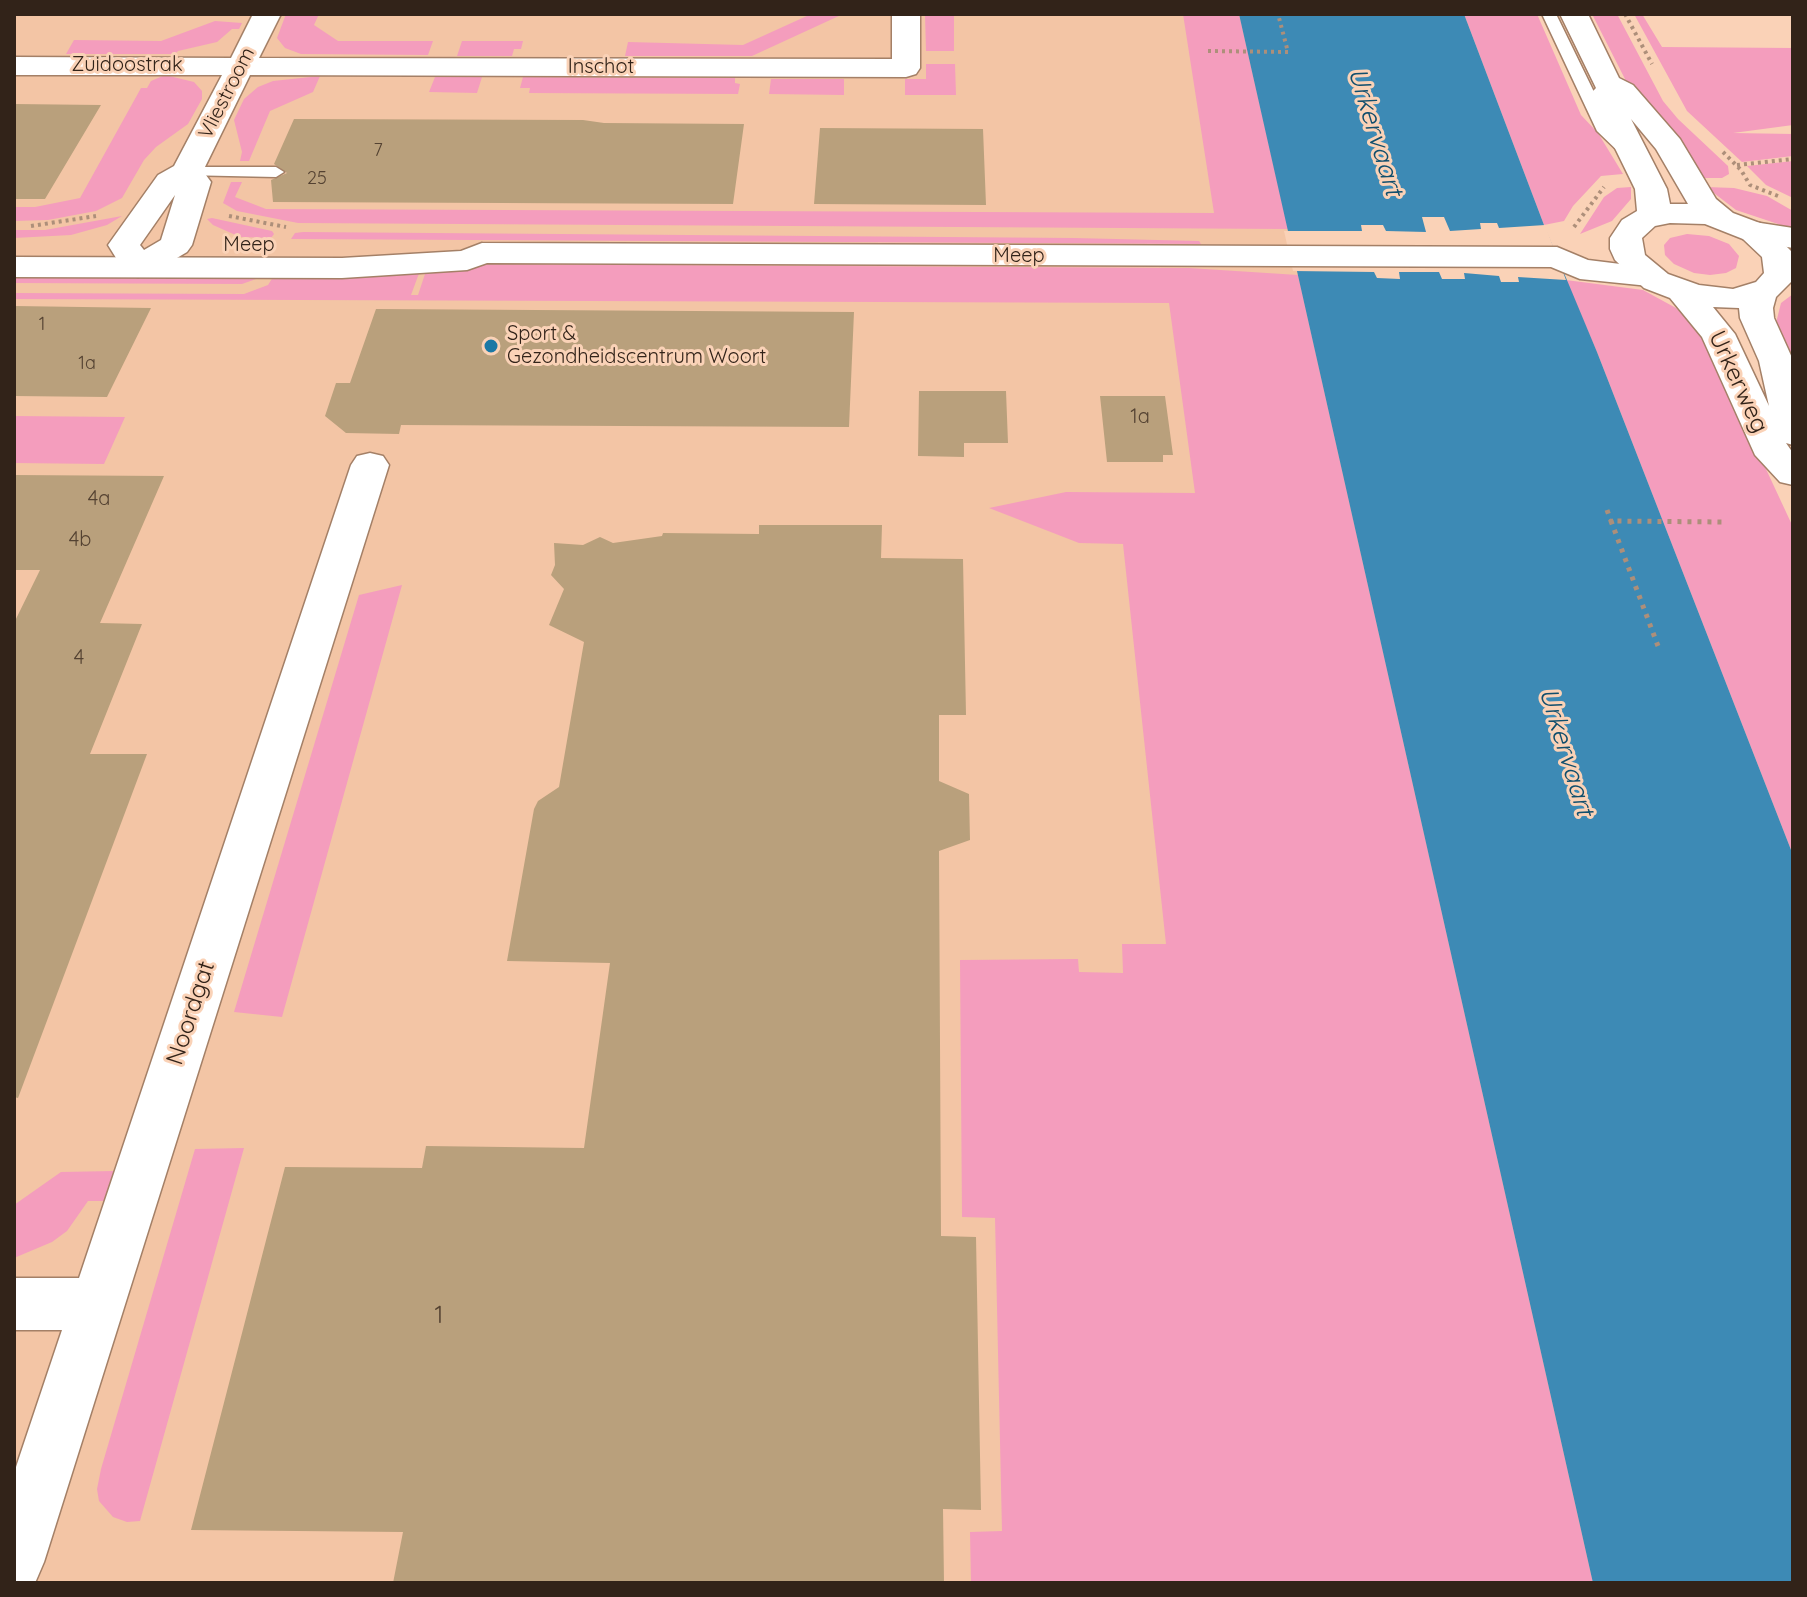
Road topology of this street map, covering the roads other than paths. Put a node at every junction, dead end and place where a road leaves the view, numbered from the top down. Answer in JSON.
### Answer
{"nodes":[{"id":1,"x":267,"y":14,"type":"edge"},
{"id":2,"x":906,"y":14,"type":"edge"},
{"id":3,"x":1549,"y":14,"type":"edge"},
{"id":4,"x":1574,"y":14,"type":"edge"},
{"id":5,"x":14,"y":66,"type":"edge"},
{"id":6,"x":241,"y":66,"type":"junction"},
{"id":7,"x":1607,"y":83,"type":"junction"},
{"id":8,"x":1636,"y":160,"type":"junction"},
{"id":9,"x":187,"y":172,"type":"junction"},
{"id":10,"x":276,"y":172,"type":"dead end"},
{"id":11,"x":1652,"y":216,"type":"junction"},
{"id":12,"x":1721,"y":218,"type":"junction"},
{"id":13,"x":1754,"y":232,"type":"junction"},
{"id":14,"x":1626,"y":238,"type":"junction"},
{"id":15,"x":1793,"y":238,"type":"edge"},
{"id":16,"x":14,"y":244,"type":"edge"},
{"id":17,"x":1562,"y":244,"type":"junction"},
{"id":18,"x":176,"y":245,"type":"junction"},
{"id":19,"x":482,"y":253,"type":"junction"},
{"id":20,"x":131,"y":256,"type":"junction"},
{"id":21,"x":14,"y":267,"type":"edge"},
{"id":22,"x":1649,"y":276,"type":"junction"},
{"id":23,"x":1778,"y":279,"type":"edge"},
{"id":24,"x":1683,"y":292,"type":"junction"},
{"id":25,"x":1792,"y":425,"type":"edge"},
{"id":26,"x":370,"y":465,"type":"dead end"},
{"id":27,"x":1793,"y":471,"type":"edge"},
{"id":28,"x":14,"y":1304,"type":"edge"},
{"id":29,"x":95,"y":1304,"type":"junction"},
{"id":30,"x":14,"y":1562,"type":"edge"}],
"edges":[{"from":1,"to":6,"type":"main road","name":"Vliestroom"},
{"from":2,"to":6,"type":"main road","name":"Inschot"},
{"from":3,"to":8,"type":"lane"},
{"from":4,"to":7,"type":"main road"},
{"from":5,"to":6,"type":"main road","name":"Zuidoostrak"},
{"from":6,"to":9,"type":"main road","name":"Vliestroom"},
{"from":7,"to":8,"type":"main road"},
{"from":7,"to":12,"type":"main road"},
{"from":8,"to":11,"type":"main road"},
{"from":9,"to":10,"type":"lane"},
{"from":9,"to":18,"type":"main road","name":"Vliestroom"},
{"from":9,"to":20,"type":"main road","name":"Vliestroom"},
{"from":11,"to":12,"type":"main road"},
{"from":11,"to":14,"type":"main road"},
{"from":12,"to":13,"type":"main road"},
{"from":13,"to":15,"type":"main road"},
{"from":13,"to":23,"type":"main road"},
{"from":14,"to":17,"type":"main road","name":"Meep"},
{"from":14,"to":22,"type":"main road"},
{"from":16,"to":20,"type":"main road","name":"Meep"},
{"from":17,"to":19,"type":"main road","name":"Meep"},
{"from":17,"to":22,"type":"main road","name":"Meep"},
{"from":18,"to":19,"type":"main road","name":"Meep"},
{"from":18,"to":20,"type":"main road","name":"Meep"},
{"from":19,"to":20,"type":"main road","name":"Meep"},
{"from":20,"to":21,"type":"main road","name":"Meep"},
{"from":22,"to":24,"type":"main road"},
{"from":23,"to":24,"type":"main road"},
{"from":23,"to":25,"type":"main road","name":"Urkerweg"},
{"from":24,"to":27,"type":"main road","name":"Urkerweg"},
{"from":26,"to":29,"type":"main road","name":"Noordgat"},
{"from":28,"to":29,"type":"main road"},
{"from":29,"to":30,"type":"main road","name":"Noordgat"}]}
